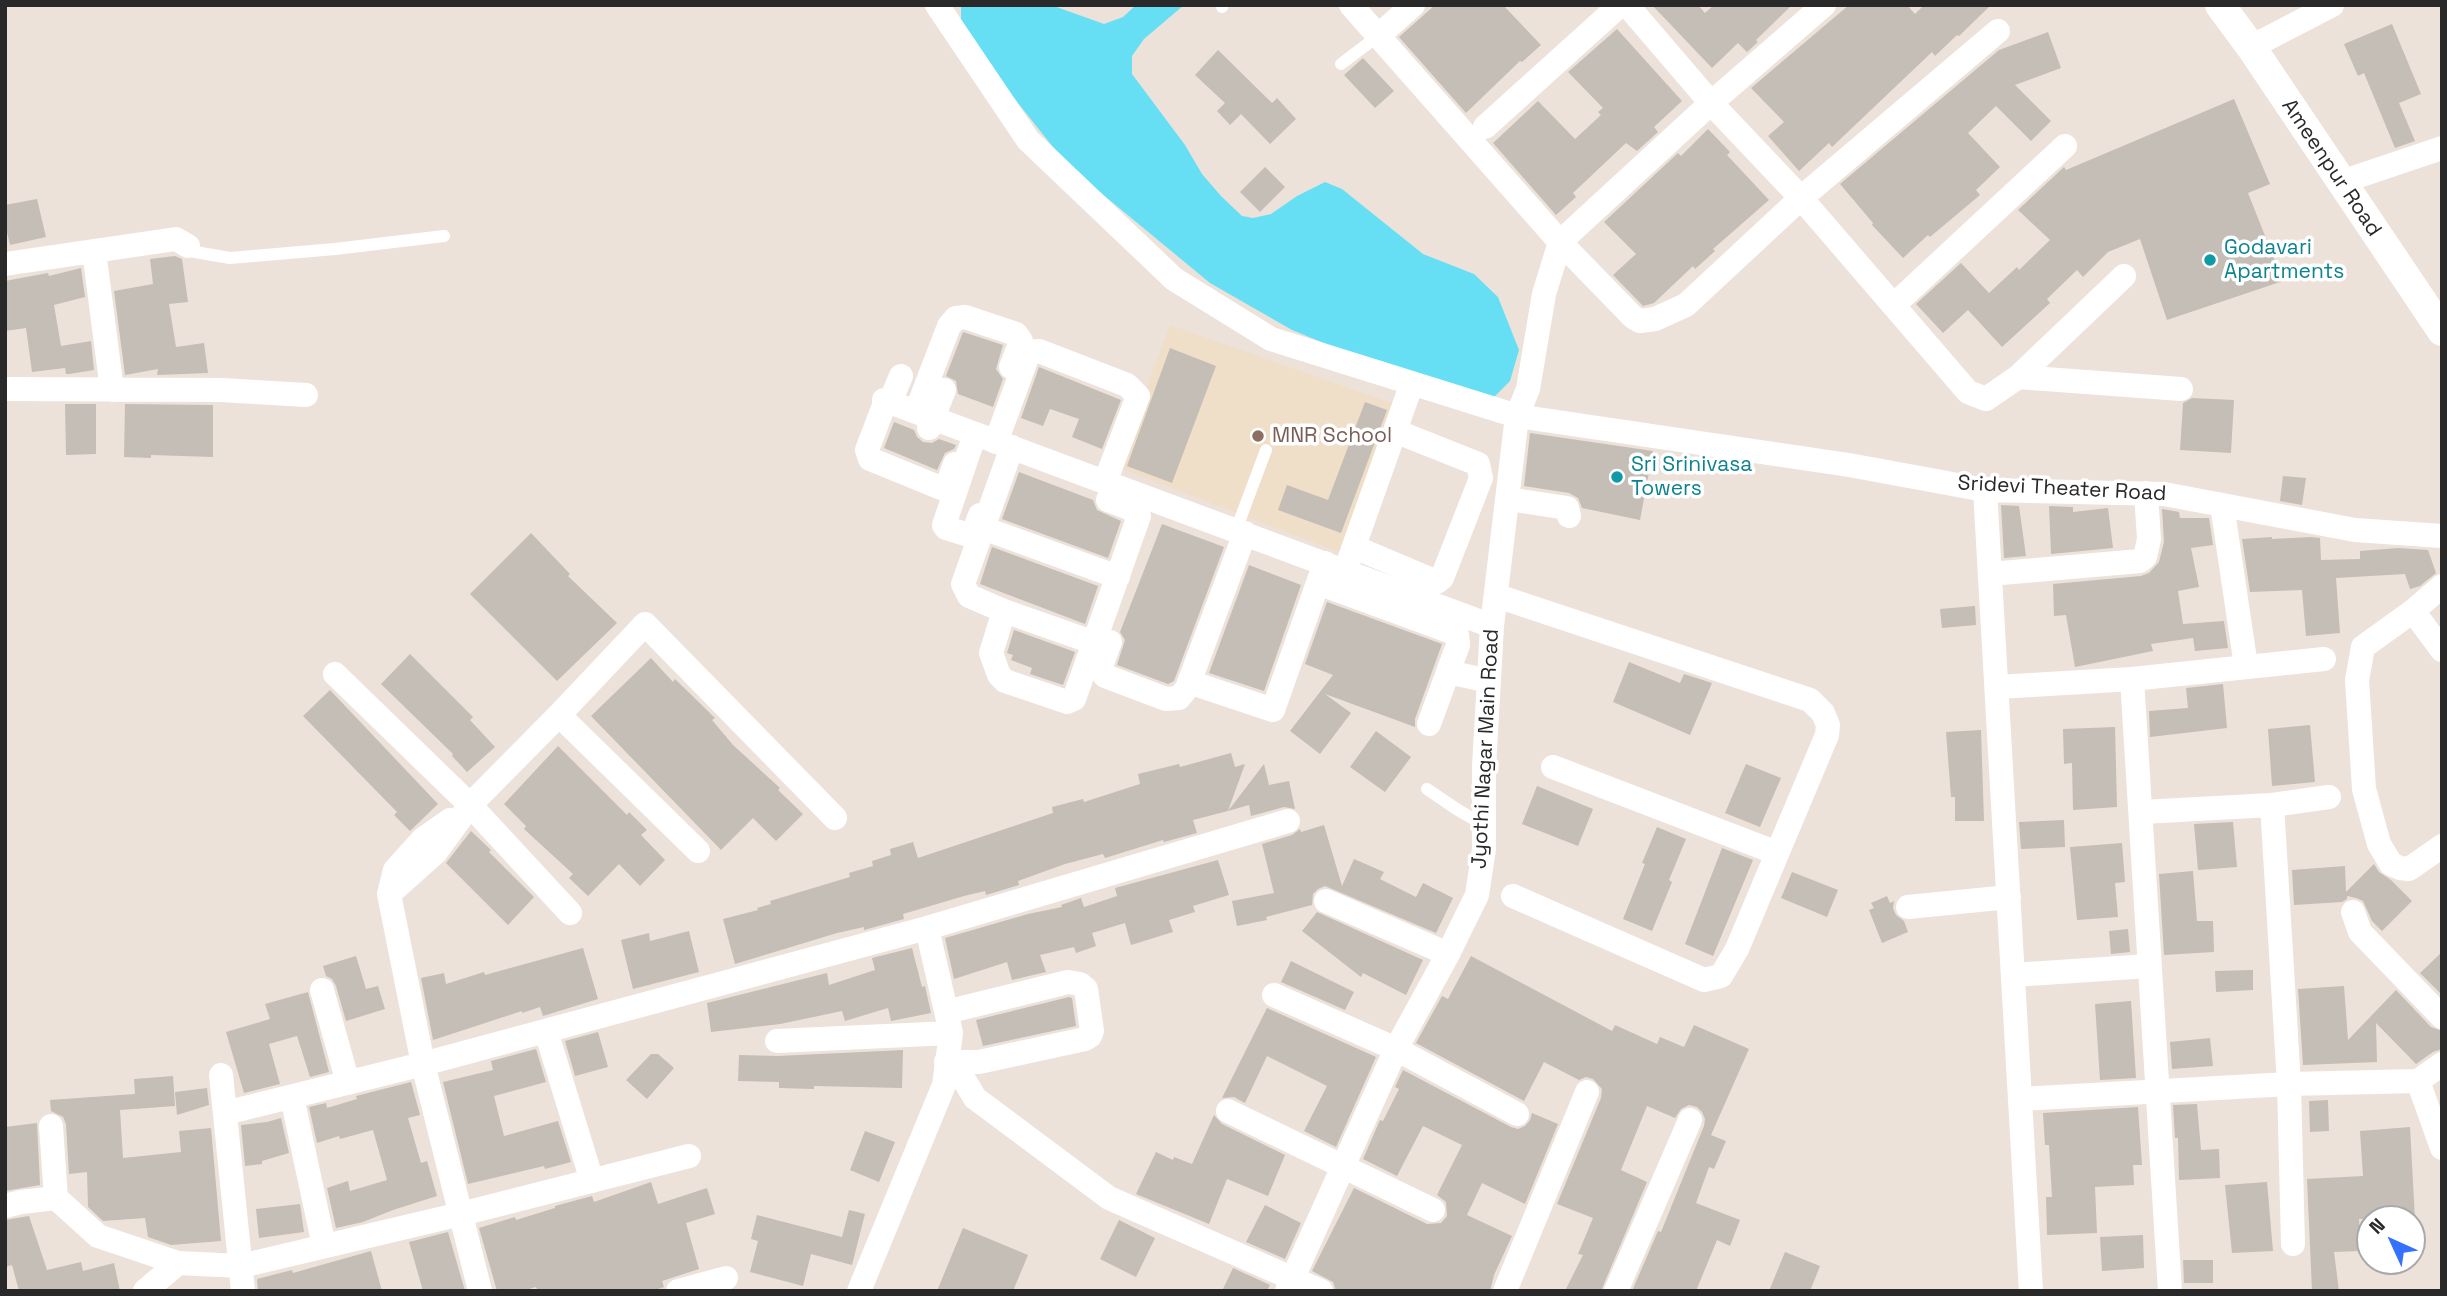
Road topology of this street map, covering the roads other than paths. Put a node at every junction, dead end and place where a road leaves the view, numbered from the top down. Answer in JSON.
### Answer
{"nodes":[{"id":1,"x":937,"y":5,"type":"edge"},
{"id":2,"x":1350,"y":5,"type":"edge"},
{"id":3,"x":1413,"y":5,"type":"edge"},
{"id":4,"x":1620,"y":5,"type":"edge"},
{"id":5,"x":1627,"y":5,"type":"edge"},
{"id":6,"x":1824,"y":5,"type":"edge"},
{"id":7,"x":2220,"y":5,"type":"edge"},
{"id":8,"x":2332,"y":5,"type":"edge"},
{"id":9,"x":1997,"y":31,"type":"dead end"},
{"id":10,"x":1378,"y":36,"type":"junction"},
{"id":11,"x":2251,"y":47,"type":"junction"},
{"id":12,"x":1341,"y":64,"type":"dead end"},
{"id":13,"x":1711,"y":103,"type":"junction"},
{"id":14,"x":1485,"y":127,"type":"dead end"},
{"id":15,"x":2065,"y":146,"type":"dead end"},
{"id":16,"x":2442,"y":148,"type":"edge"},
{"id":17,"x":2341,"y":182,"type":"junction"},
{"id":18,"x":1801,"y":198,"type":"junction"},
{"id":19,"x":444,"y":236,"type":"dead end"},
{"id":20,"x":1560,"y":242,"type":"junction"},
{"id":21,"x":188,"y":246,"type":"joint"},
{"id":22,"x":94,"y":251,"type":"junction"},
{"id":23,"x":5,"y":264,"type":"edge"},
{"id":24,"x":2124,"y":276,"type":"dead end"},
{"id":25,"x":1894,"y":304,"type":"junction"},
{"id":26,"x":2442,"y":331,"type":"edge"},
{"id":27,"x":901,"y":376,"type":"dead end"},
{"id":28,"x":2018,"y":377,"type":"junction"},
{"id":29,"x":1412,"y":383,"type":"junction"},
{"id":30,"x":5,"y":389,"type":"edge"},
{"id":31,"x":2181,"y":389,"type":"dead end"},
{"id":32,"x":111,"y":390,"type":"junction"},
{"id":33,"x":944,"y":390,"type":"dead end"},
{"id":34,"x":306,"y":395,"type":"dead end"},
{"id":35,"x":886,"y":403,"type":"junction"},
{"id":36,"x":1517,"y":416,"type":"junction"},
{"id":37,"x":925,"y":420,"type":"junction"},
{"id":38,"x":1395,"y":431,"type":"junction"},
{"id":39,"x":988,"y":444,"type":"junction"},
{"id":40,"x":1266,"y":450,"type":"dead end"},
{"id":41,"x":1070,"y":478,"type":"junction"},
{"id":42,"x":1105,"y":482,"type":"junction"},
{"id":43,"x":1985,"y":489,"type":"junction"},
{"id":44,"x":2146,"y":493,"type":"junction"},
{"id":45,"x":1508,"y":499,"type":"junction"},
{"id":46,"x":1132,"y":500,"type":"junction"},
{"id":47,"x":1161,"y":503,"type":"junction"},
{"id":48,"x":2222,"y":505,"type":"junction"},
{"id":49,"x":1569,"y":516,"type":"dead end"},
{"id":50,"x":983,"y":528,"type":"junction"},
{"id":51,"x":1240,"y":531,"type":"junction"},
{"id":52,"x":2442,"y":536,"type":"edge"},
{"id":53,"x":1354,"y":547,"type":"junction"},
{"id":54,"x":1330,"y":572,"type":"junction"},
{"id":55,"x":1990,"y":574,"type":"junction"},
{"id":56,"x":1118,"y":577,"type":"junction"},
{"id":57,"x":2442,"y":586,"type":"edge"},
{"id":58,"x":1497,"y":596,"type":"junction"},
{"id":59,"x":1004,"y":611,"type":"junction"},
{"id":60,"x":2413,"y":611,"type":"junction"},
{"id":61,"x":1492,"y":626,"type":"junction"},
{"id":62,"x":1095,"y":643,"type":"junction"},
{"id":63,"x":2442,"y":650,"type":"edge"},
{"id":64,"x":2324,"y":659,"type":"dead end"},
{"id":65,"x":2246,"y":666,"type":"junction"},
{"id":66,"x":1448,"y":672,"type":"junction"},
{"id":67,"x":335,"y":674,"type":"dead end"},
{"id":68,"x":2132,"y":679,"type":"junction"},
{"id":69,"x":1489,"y":681,"type":"junction"},
{"id":70,"x":1189,"y":682,"type":"junction"},
{"id":71,"x":1998,"y":687,"type":"junction"},
{"id":72,"x":559,"y":715,"type":"junction"},
{"id":73,"x":1429,"y":723,"type":"dead end"},
{"id":74,"x":1553,"y":767,"type":"dead end"},
{"id":75,"x":1427,"y":789,"type":"dead end"},
{"id":76,"x":2329,"y":797,"type":"dead end"},
{"id":77,"x":470,"y":805,"type":"junction"},
{"id":78,"x":2272,"y":805,"type":"junction"},
{"id":79,"x":2142,"y":812,"type":"junction"},
{"id":80,"x":835,"y":818,"type":"dead end"},
{"id":81,"x":1288,"y":821,"type":"dead end"},
{"id":82,"x":1485,"y":825,"type":"junction"},
{"id":83,"x":2442,"y":846,"type":"edge"},
{"id":84,"x":698,"y":851,"type":"dead end"},
{"id":85,"x":1777,"y":853,"type":"junction"},
{"id":86,"x":1513,"y":896,"type":"dead end"},
{"id":87,"x":2009,"y":897,"type":"junction"},
{"id":88,"x":1326,"y":901,"type":"dead end"},
{"id":89,"x":1908,"y":906,"type":"dead end"},
{"id":90,"x":2353,"y":912,"type":"dead end"},
{"id":91,"x":570,"y":913,"type":"dead end"},
{"id":92,"x":927,"y":928,"type":"junction"},
{"id":93,"x":1448,"y":954,"type":"junction"},
{"id":94,"x":2149,"y":966,"type":"junction"},
{"id":95,"x":2013,"y":975,"type":"junction"},
{"id":96,"x":322,"y":990,"type":"dead end"},
{"id":97,"x":1274,"y":995,"type":"dead end"},
{"id":98,"x":2442,"y":1017,"type":"edge"},
{"id":99,"x":949,"y":1023,"type":"junction"},
{"id":100,"x":546,"y":1031,"type":"junction"},
{"id":101,"x":777,"y":1041,"type":"dead end"},
{"id":102,"x":1396,"y":1049,"type":"junction"},
{"id":103,"x":946,"y":1062,"type":"junction"},
{"id":104,"x":423,"y":1064,"type":"junction"},
{"id":105,"x":2442,"y":1064,"type":"edge"},
{"id":106,"x":221,"y":1075,"type":"dead end"},
{"id":107,"x":2417,"y":1082,"type":"junction"},
{"id":108,"x":348,"y":1083,"type":"junction"},
{"id":109,"x":2289,"y":1084,"type":"junction"},
{"id":110,"x":2157,"y":1091,"type":"junction"},
{"id":111,"x":1587,"y":1092,"type":"dead end"},
{"id":112,"x":292,"y":1097,"type":"junction"},
{"id":113,"x":2020,"y":1099,"type":"junction"},
{"id":114,"x":1227,"y":1111,"type":"dead end"},
{"id":115,"x":225,"y":1113,"type":"junction"},
{"id":116,"x":1517,"y":1114,"type":"dead end"},
{"id":117,"x":1690,"y":1120,"type":"dead end"},
{"id":118,"x":51,"y":1126,"type":"dead end"},
{"id":119,"x":2442,"y":1148,"type":"edge"},
{"id":120,"x":689,"y":1156,"type":"dead end"},
{"id":121,"x":1343,"y":1167,"type":"junction"},
{"id":122,"x":592,"y":1181,"type":"junction"},
{"id":123,"x":56,"y":1198,"type":"junction"},
{"id":124,"x":5,"y":1206,"type":"edge"},
{"id":125,"x":1433,"y":1210,"type":"dead end"},
{"id":126,"x":461,"y":1214,"type":"junction"},
{"id":127,"x":2293,"y":1244,"type":"dead end"},
{"id":128,"x":324,"y":1246,"type":"junction"},
{"id":129,"x":178,"y":1263,"type":"junction"},
{"id":130,"x":241,"y":1266,"type":"junction"},
{"id":131,"x":726,"y":1278,"type":"dead end"},
{"id":132,"x":1290,"y":1284,"type":"edge"},
{"id":133,"x":145,"y":1291,"type":"edge"},
{"id":134,"x":243,"y":1291,"type":"edge"},
{"id":135,"x":480,"y":1291,"type":"edge"},
{"id":136,"x":678,"y":1291,"type":"edge"},
{"id":137,"x":859,"y":1291,"type":"edge"},
{"id":138,"x":1321,"y":1291,"type":"edge"},
{"id":139,"x":1504,"y":1291,"type":"edge"},
{"id":140,"x":1616,"y":1291,"type":"edge"},
{"id":141,"x":2031,"y":1291,"type":"edge"},
{"id":142,"x":2170,"y":1291,"type":"edge"}],
"edges":[{"from":1,"to":29,"type":"street","name":"Sridevi Theater Road"},
{"from":2,"to":10,"type":"street"},
{"from":3,"to":10,"type":"street"},
{"from":4,"to":14,"type":"street"},
{"from":5,"to":13,"type":"street"},
{"from":6,"to":13,"type":"street"},
{"from":7,"to":11,"type":"street","name":"Ameenpur Road"},
{"from":8,"to":11,"type":"street"},
{"from":9,"to":18,"type":"street"},
{"from":10,"to":12,"type":"lane"},
{"from":10,"to":20,"type":"street"},
{"from":11,"to":17,"type":"street","name":"Ameenpur Road"},
{"from":13,"to":18,"type":"street"},
{"from":13,"to":20,"type":"street"},
{"from":15,"to":25,"type":"street"},
{"from":16,"to":17,"type":"street"},
{"from":17,"to":26,"type":"street","name":"Ameenpur Road"},
{"from":18,"to":20,"type":"street"},
{"from":18,"to":25,"type":"street"},
{"from":19,"to":21,"type":"lane"},
{"from":20,"to":36,"type":"street","name":"Jyothi Nagar Main Road"},
{"from":21,"to":22,"type":"street"},
{"from":22,"to":23,"type":"street"},
{"from":22,"to":32,"type":"street"},
{"from":24,"to":28,"type":"street"},
{"from":25,"to":28,"type":"street"},
{"from":27,"to":35,"type":"street"},
{"from":28,"to":31,"type":"street"},
{"from":29,"to":36,"type":"street","name":"Sridevi Theater Road"},
{"from":29,"to":38,"type":"street"},
{"from":30,"to":32,"type":"street"},
{"from":32,"to":34,"type":"street"},
{"from":33,"to":37,"type":"street"},
{"from":35,"to":37,"type":"street"},
{"from":35,"to":39,"type":"street"},
{"from":36,"to":43,"type":"street","name":"Sridevi Theater Road"},
{"from":36,"to":45,"type":"street","name":"Jyothi Nagar Main Road"},
{"from":37,"to":39,"type":"street"},
{"from":37,"to":39,"type":"street"},
{"from":38,"to":53,"type":"street"},
{"from":38,"to":53,"type":"street"},
{"from":39,"to":41,"type":"street"},
{"from":39,"to":42,"type":"street"},
{"from":39,"to":50,"type":"street"},
{"from":40,"to":51,"type":"lane"},
{"from":41,"to":42,"type":"street"},
{"from":41,"to":46,"type":"street"},
{"from":42,"to":46,"type":"street"},
{"from":43,"to":44,"type":"street","name":"Sridevi Theater Road"},
{"from":43,"to":55,"type":"street"},
{"from":44,"to":48,"type":"street","name":"Sridevi Theater Road"},
{"from":44,"to":55,"type":"street"},
{"from":45,"to":49,"type":"street"},
{"from":45,"to":58,"type":"street","name":"Jyothi Nagar Main Road"},
{"from":46,"to":47,"type":"street"},
{"from":46,"to":56,"type":"street"},
{"from":47,"to":51,"type":"street"},
{"from":47,"to":70,"type":"street"},
{"from":48,"to":52,"type":"street","name":"Sridevi Theater Road"},
{"from":48,"to":65,"type":"street"},
{"from":50,"to":56,"type":"street"},
{"from":50,"to":59,"type":"street"},
{"from":51,"to":54,"type":"street"},
{"from":51,"to":70,"type":"street"},
{"from":53,"to":54,"type":"street"},
{"from":54,"to":61,"type":"street"},
{"from":54,"to":66,"type":"street"},
{"from":54,"to":70,"type":"street"},
{"from":55,"to":71,"type":"street"},
{"from":56,"to":62,"type":"street"},
{"from":57,"to":60,"type":"street"},
{"from":58,"to":61,"type":"street","name":"Jyothi Nagar Main Road"},
{"from":58,"to":85,"type":"street"},
{"from":59,"to":62,"type":"street"},
{"from":59,"to":62,"type":"street"},
{"from":60,"to":63,"type":"street"},
{"from":60,"to":83,"type":"street"},
{"from":61,"to":69,"type":"street","name":"Jyothi Nagar Main Road"},
{"from":64,"to":65,"type":"street"},
{"from":65,"to":68,"type":"street"},
{"from":66,"to":69,"type":"street"},
{"from":66,"to":73,"type":"street"},
{"from":67,"to":77,"type":"street"},
{"from":68,"to":71,"type":"street"},
{"from":68,"to":79,"type":"street"},
{"from":69,"to":82,"type":"street","name":"Jyothi Nagar Main Road"},
{"from":71,"to":87,"type":"street"},
{"from":72,"to":77,"type":"street"},
{"from":72,"to":80,"type":"street"},
{"from":72,"to":84,"type":"street"},
{"from":74,"to":85,"type":"street"},
{"from":75,"to":82,"type":"lane"},
{"from":76,"to":78,"type":"street"},
{"from":77,"to":91,"type":"street"},
{"from":77,"to":104,"type":"street"},
{"from":78,"to":79,"type":"street"},
{"from":78,"to":109,"type":"street"},
{"from":79,"to":94,"type":"street"},
{"from":81,"to":92,"type":"street"},
{"from":82,"to":93,"type":"street","name":"Jyothi Nagar Main Road"},
{"from":85,"to":86,"type":"street"},
{"from":87,"to":89,"type":"street"},
{"from":87,"to":95,"type":"street"},
{"from":88,"to":93,"type":"street"},
{"from":90,"to":98,"type":"street"},
{"from":92,"to":99,"type":"street"},
{"from":92,"to":100,"type":"street"},
{"from":93,"to":102,"type":"street","name":"Jyothi Nagar Main Road"},
{"from":94,"to":95,"type":"street"},
{"from":94,"to":110,"type":"street"},
{"from":95,"to":113,"type":"street"},
{"from":96,"to":108,"type":"street"},
{"from":97,"to":102,"type":"street"},
{"from":99,"to":101,"type":"street"},
{"from":99,"to":103,"type":"street"},
{"from":99,"to":103,"type":"street"},
{"from":100,"to":104,"type":"street"},
{"from":100,"to":122,"type":"street"},
{"from":102,"to":116,"type":"street"},
{"from":102,"to":121,"type":"street","name":"Jyothi Nagar Main Road"},
{"from":103,"to":132,"type":"street"},
{"from":103,"to":137,"type":"street"},
{"from":104,"to":108,"type":"street"},
{"from":104,"to":126,"type":"street"},
{"from":105,"to":107,"type":"street"},
{"from":106,"to":115,"type":"street"},
{"from":107,"to":109,"type":"street"},
{"from":107,"to":119,"type":"street"},
{"from":108,"to":112,"type":"street"},
{"from":109,"to":110,"type":"street"},
{"from":109,"to":127,"type":"street"},
{"from":110,"to":113,"type":"street"},
{"from":110,"to":142,"type":"street"},
{"from":111,"to":139,"type":"street"},
{"from":112,"to":115,"type":"street"},
{"from":112,"to":128,"type":"street"},
{"from":113,"to":141,"type":"street"},
{"from":114,"to":121,"type":"street"},
{"from":115,"to":130,"type":"street"},
{"from":117,"to":140,"type":"street"},
{"from":118,"to":123,"type":"street"},
{"from":120,"to":122,"type":"street"},
{"from":121,"to":125,"type":"street"},
{"from":121,"to":132,"type":"street","name":"Jyothi Nagar Main Road"},
{"from":122,"to":126,"type":"street"},
{"from":123,"to":124,"type":"street"},
{"from":123,"to":129,"type":"street"},
{"from":126,"to":128,"type":"street"},
{"from":126,"to":135,"type":"street"},
{"from":128,"to":130,"type":"street"},
{"from":129,"to":130,"type":"street"},
{"from":129,"to":133,"type":"street"},
{"from":130,"to":134,"type":"street"},
{"from":131,"to":136,"type":"street"},
{"from":132,"to":138,"type":"street"}]}
